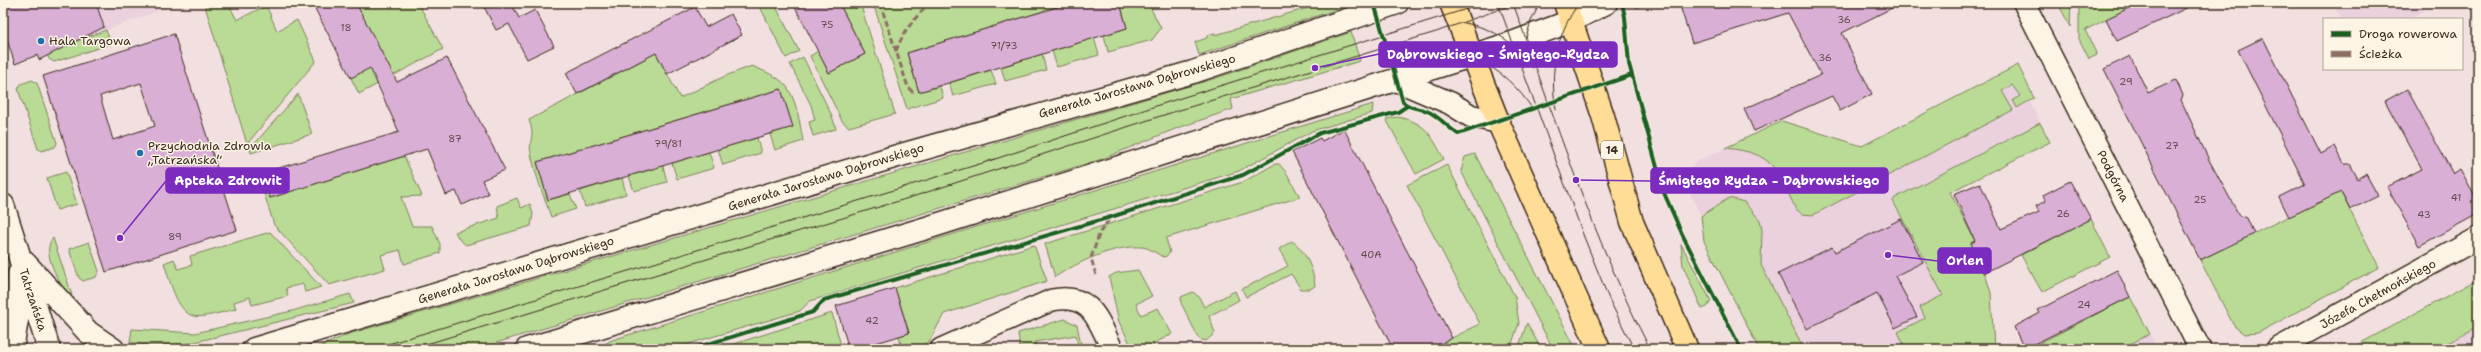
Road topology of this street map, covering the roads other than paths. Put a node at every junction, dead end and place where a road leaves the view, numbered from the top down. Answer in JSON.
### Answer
{"nodes":[{"id":1,"x":1397,"y":3,"type":"edge"},
{"id":2,"x":1451,"y":3,"type":"edge"},
{"id":3,"x":1606,"y":3,"type":"edge"},
{"id":4,"x":2024,"y":3,"type":"edge"},
{"id":5,"x":1568,"y":12,"type":"edge"},
{"id":6,"x":1472,"y":56,"type":"junction"},
{"id":7,"x":1396,"y":80,"type":"junction"},
{"id":8,"x":1499,"y":122,"type":"junction"},
{"id":9,"x":3,"y":205,"type":"edge"},
{"id":10,"x":2478,"y":238,"type":"edge"},
{"id":11,"x":20,"y":257,"type":"junction"},
{"id":12,"x":12,"y":349,"type":"edge"},
{"id":13,"x":49,"y":349,"type":"edge"},
{"id":14,"x":113,"y":349,"type":"edge"},
{"id":15,"x":254,"y":349,"type":"edge"},
{"id":16,"x":527,"y":349,"type":"edge"},
{"id":17,"x":941,"y":349,"type":"edge"},
{"id":18,"x":1112,"y":349,"type":"edge"},
{"id":19,"x":1599,"y":349,"type":"edge"},
{"id":20,"x":1687,"y":349,"type":"edge"},
{"id":21,"x":2200,"y":349,"type":"edge"},
{"id":22,"x":2277,"y":349,"type":"edge"}],
"edges":[{"from":1,"to":15,"type":"main road","name":"Generała Jarosława Dąbrowskiego"},
{"from":2,"to":6,"type":"main road"},
{"from":3,"to":5,"type":"main road"},
{"from":4,"to":21,"type":"street","name":"Podgórna"},
{"from":5,"to":6,"type":"main road"},
{"from":5,"to":20,"type":"main road","number":"14"},
{"from":6,"to":7,"type":"main road"},
{"from":6,"to":8,"type":"main road"},
{"from":7,"to":8,"type":"main road"},
{"from":7,"to":16,"type":"main road"},
{"from":8,"to":19,"type":"main road"},
{"from":9,"to":11,"type":"main road","name":"Tatrzańska"},
{"from":10,"to":22,"type":"street","name":"Józefa Chełmońskiego"},
{"from":11,"to":12,"type":"main road"},
{"from":11,"to":13,"type":"main road","name":"Tatrzańska"},
{"from":11,"to":14,"type":"main road"},
{"from":17,"to":18,"type":"street"}]}
